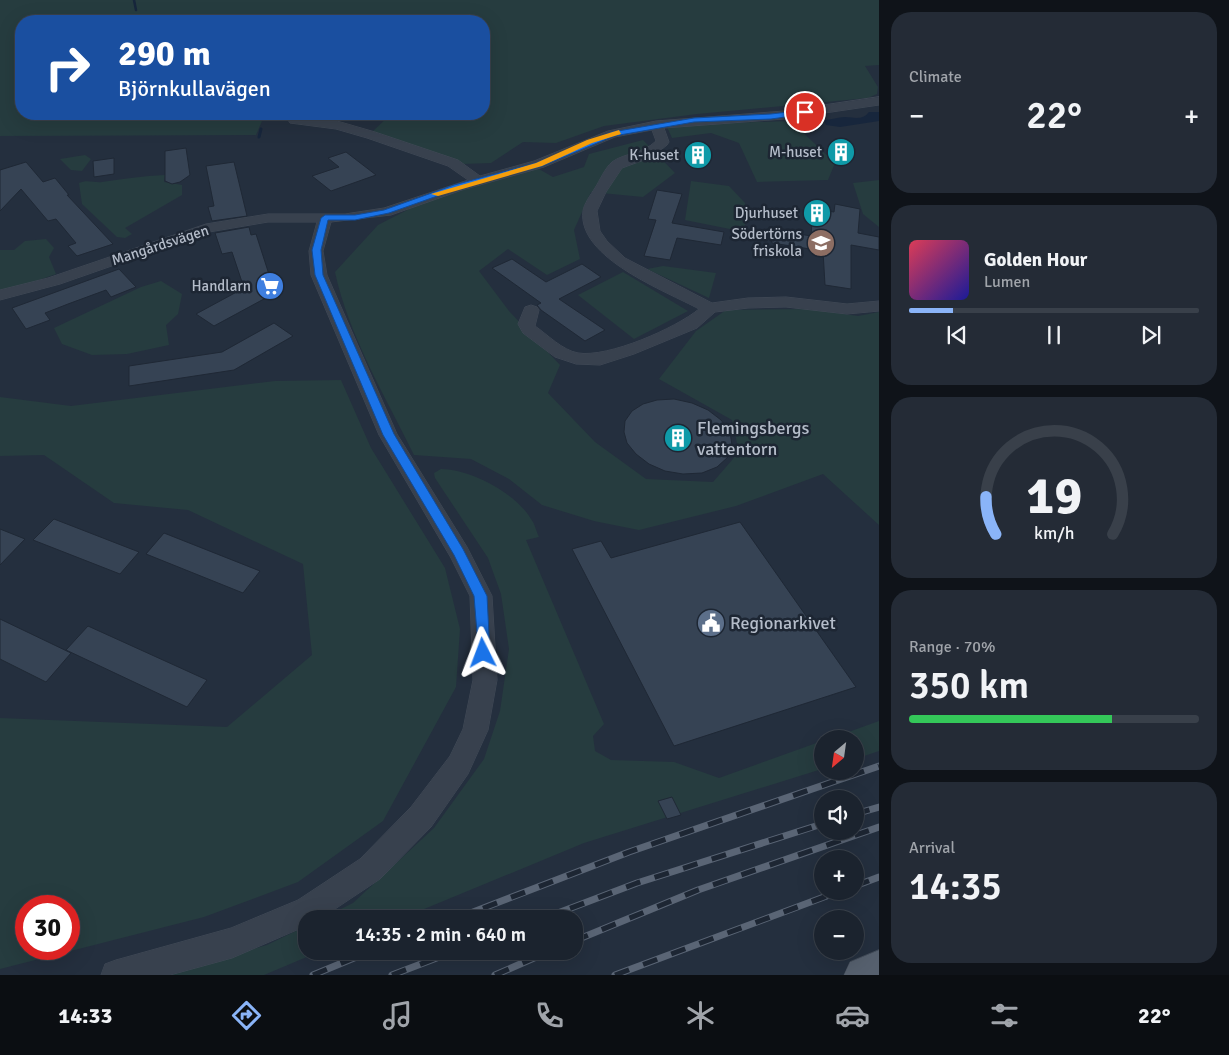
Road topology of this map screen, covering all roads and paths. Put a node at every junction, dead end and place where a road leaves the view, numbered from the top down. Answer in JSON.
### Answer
{"nodes":[{"id":1,"x":879,"y":101,"type":"edge"},
{"id":2,"x":294,"y":120,"type":"dead end"},
{"id":3,"x":656,"y":125,"type":"junction"},
{"id":4,"x":478,"y":182,"type":"junction"},
{"id":5,"x":325,"y":218,"type":"junction"},
{"id":6,"x":0,"y":295,"type":"edge"},
{"id":7,"x":879,"y":306,"type":"edge"},
{"id":8,"x":710,"y":308,"type":"junction"},
{"id":9,"x":531,"y":310,"type":"dead end"},
{"id":10,"x":879,"y":969,"type":"edge"},
{"id":11,"x":116,"y":975,"type":"edge"},
{"id":12,"x":863,"y":975,"type":"edge"}],
"edges":[{"from":1,"to":3,"type":"street","name":"Mangårdsvägen"},
{"from":2,"to":4,"type":"street"},
{"from":3,"to":4,"type":"street","name":"Mangårdsvägen"},
{"from":3,"to":8,"type":"street"},
{"from":4,"to":5,"type":"street","name":"Mangårdsvägen"},
{"from":5,"to":6,"type":"street","name":"Mangårdsvägen"},
{"from":5,"to":11,"type":"street"},
{"from":7,"to":8,"type":"street"},
{"from":8,"to":9,"type":"street"},
{"from":10,"to":12,"type":"main road"}]}
